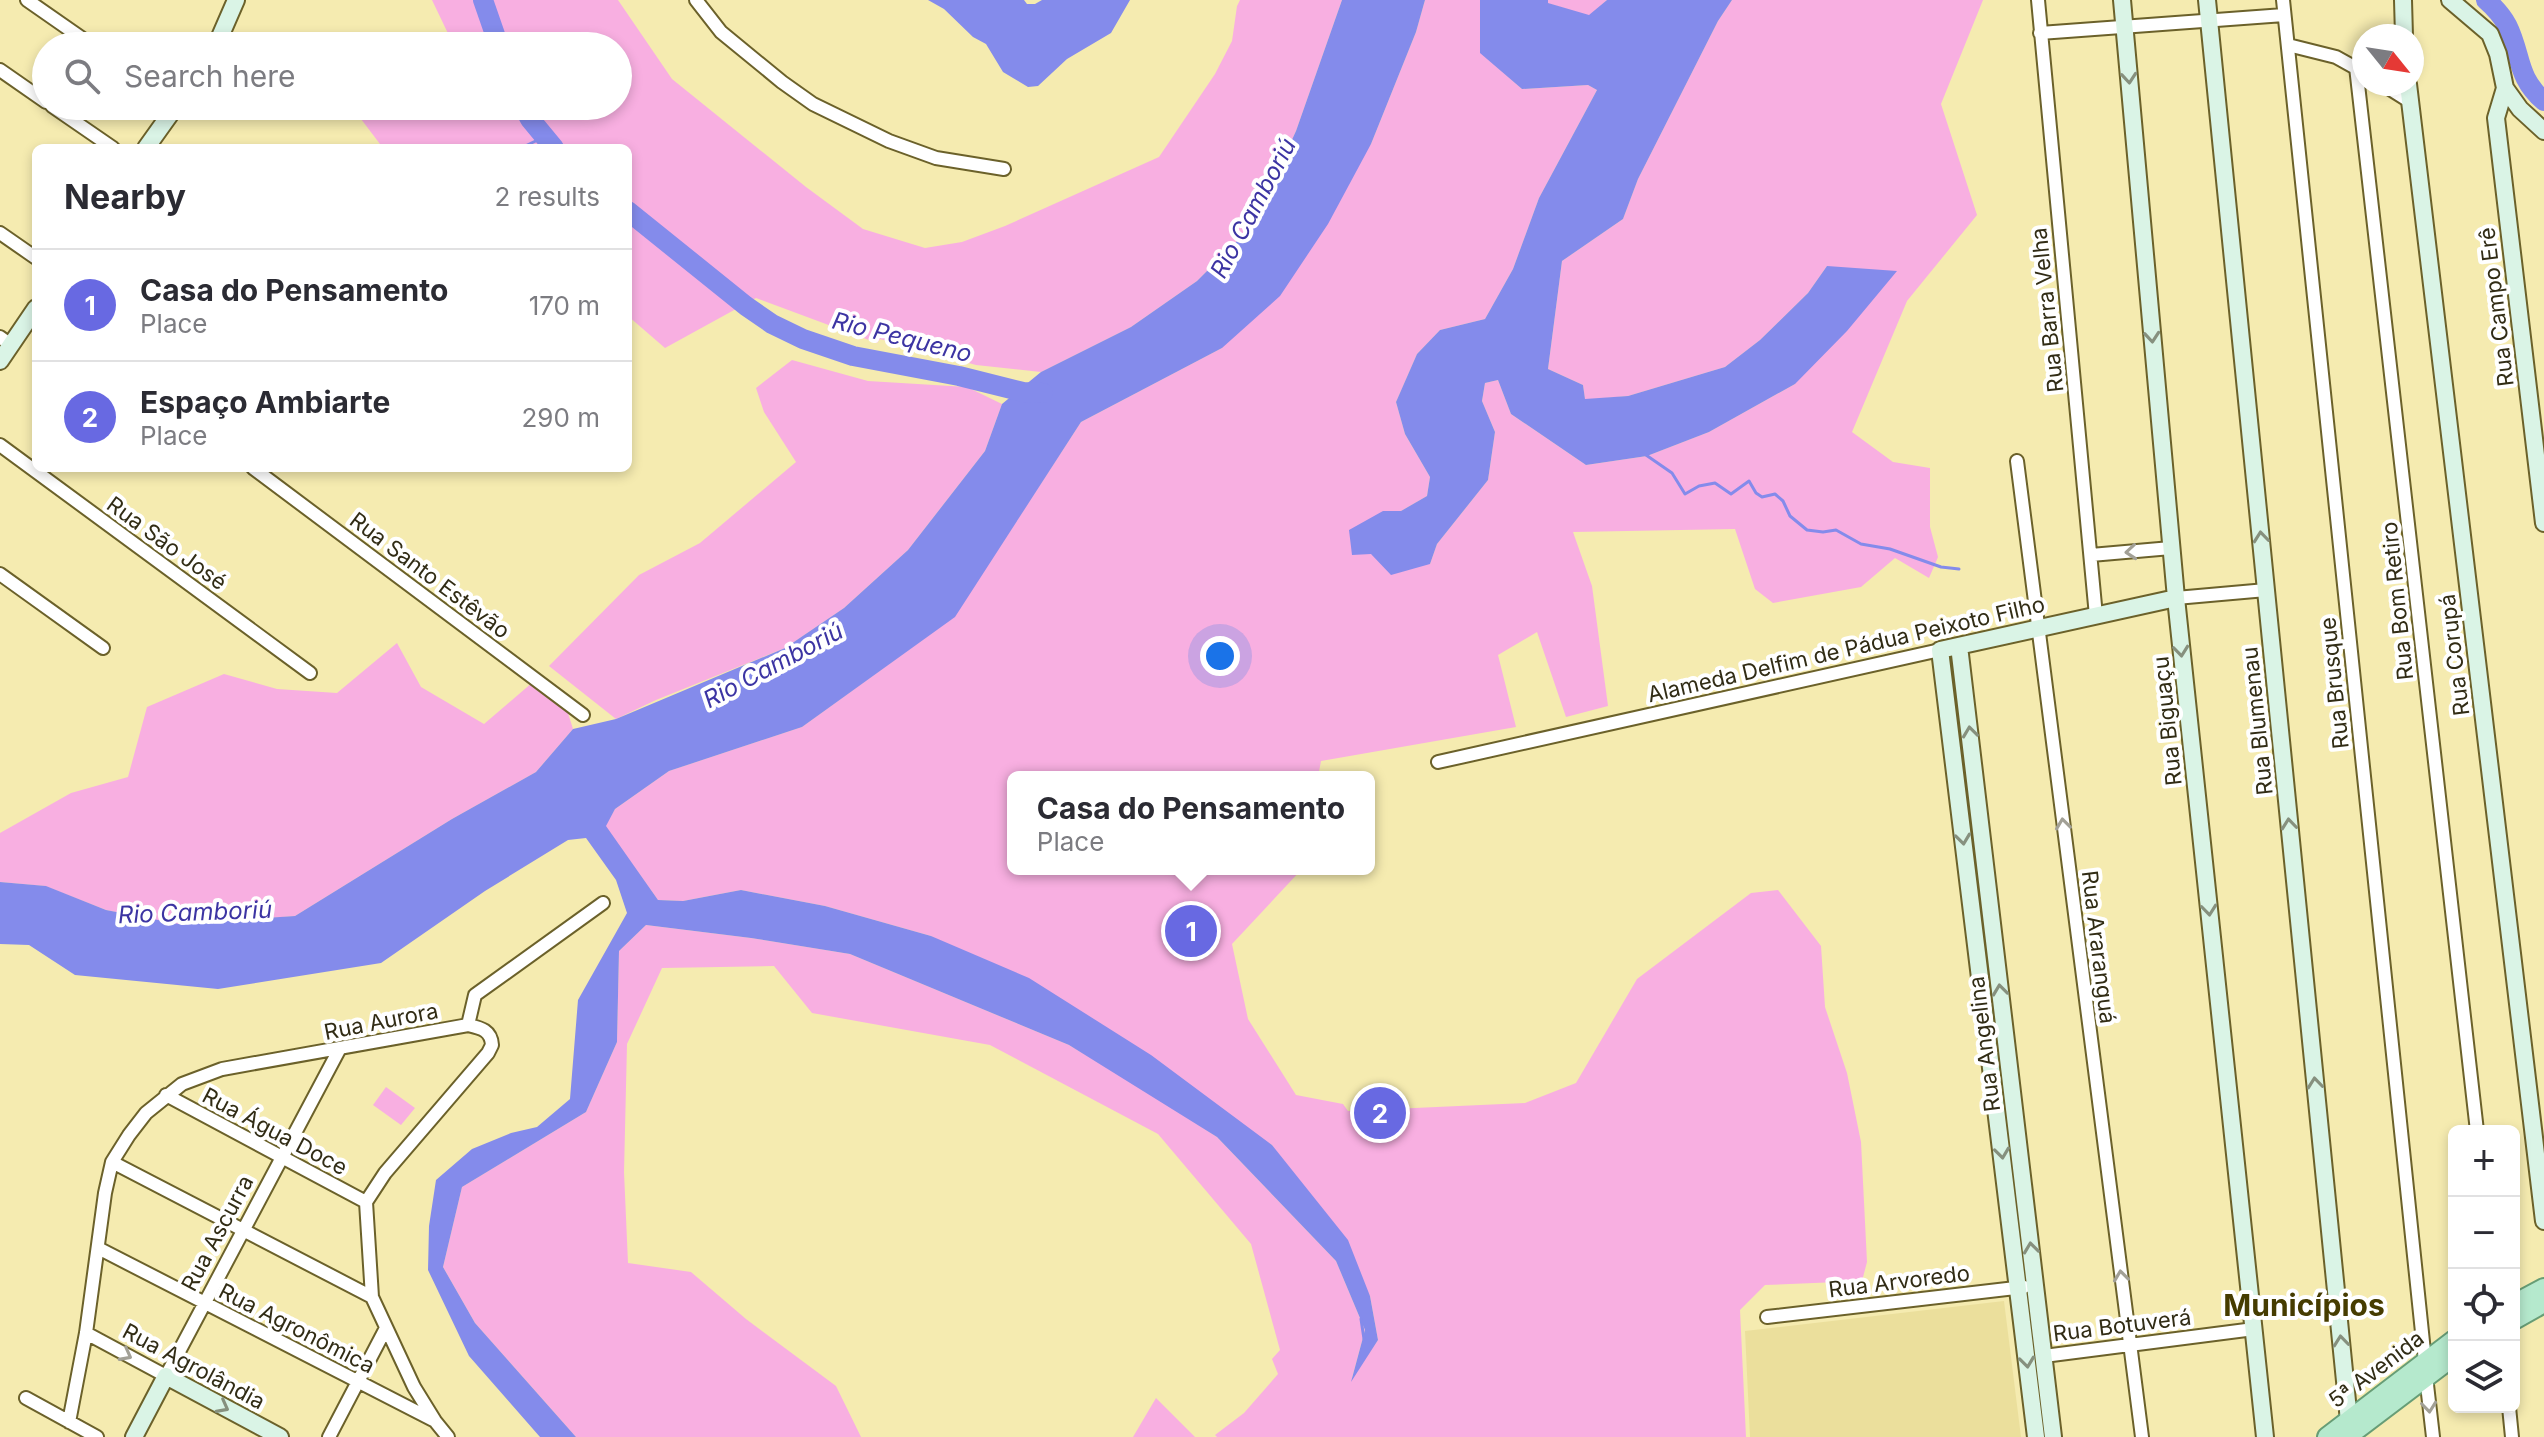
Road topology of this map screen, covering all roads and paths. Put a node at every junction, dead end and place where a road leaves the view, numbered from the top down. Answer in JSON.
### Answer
{"nodes":[{"id":1,"x":27,"y":0,"type":"edge"},
{"id":2,"x":236,"y":0,"type":"edge"},
{"id":3,"x":696,"y":0,"type":"edge"},
{"id":4,"x":2038,"y":0,"type":"edge"},
{"id":5,"x":2122,"y":0,"type":"edge"},
{"id":6,"x":2207,"y":0,"type":"edge"},
{"id":7,"x":2283,"y":0,"type":"edge"},
{"id":8,"x":2403,"y":0,"type":"edge"},
{"id":9,"x":2450,"y":0,"type":"edge"},
{"id":10,"x":2284,"y":15,"type":"junction"},
{"id":11,"x":2209,"y":21,"type":"junction"},
{"id":12,"x":2404,"y":24,"type":"edge"},
{"id":13,"x":2124,"y":27,"type":"junction"},
{"id":14,"x":73,"y":32,"type":"edge"},
{"id":15,"x":222,"y":32,"type":"edge"},
{"id":16,"x":2040,"y":33,"type":"junction"},
{"id":17,"x":2288,"y":45,"type":"junction"},
{"id":18,"x":2352,"y":66,"type":"edge"},
{"id":19,"x":0,"y":70,"type":"edge"},
{"id":20,"x":2505,"y":88,"type":"junction"},
{"id":21,"x":32,"y":92,"type":"edge"},
{"id":22,"x":2363,"y":96,"type":"edge"},
{"id":23,"x":2408,"y":96,"type":"edge"},
{"id":24,"x":72,"y":120,"type":"edge"},
{"id":25,"x":166,"y":120,"type":"edge"},
{"id":26,"x":2544,"y":131,"type":"edge"},
{"id":27,"x":107,"y":144,"type":"edge"},
{"id":28,"x":149,"y":144,"type":"edge"},
{"id":29,"x":1004,"y":169,"type":"dead end"},
{"id":30,"x":0,"y":233,"type":"edge"},
{"id":31,"x":32,"y":255,"type":"edge"},
{"id":32,"x":32,"y":312,"type":"edge"},
{"id":33,"x":5,"y":341,"type":"edge"},
{"id":34,"x":0,"y":361,"type":"edge"},
{"id":35,"x":0,"y":445,"type":"edge"},
{"id":36,"x":2017,"y":461,"type":"dead end"},
{"id":37,"x":32,"y":469,"type":"edge"},
{"id":38,"x":37,"y":472,"type":"edge"},
{"id":39,"x":258,"y":472,"type":"edge"},
{"id":40,"x":2544,"y":523,"type":"edge"},
{"id":41,"x":2171,"y":548,"type":"junction"},
{"id":42,"x":2091,"y":555,"type":"junction"},
{"id":43,"x":0,"y":574,"type":"edge"},
{"id":44,"x":2266,"y":590,"type":"junction"},
{"id":45,"x":2176,"y":598,"type":"junction"},
{"id":46,"x":2096,"y":616,"type":"junction"},
{"id":47,"x":2038,"y":629,"type":"junction"},
{"id":48,"x":1959,"y":646,"type":"junction"},
{"id":49,"x":103,"y":648,"type":"dead end"},
{"id":50,"x":1940,"y":650,"type":"junction"},
{"id":51,"x":310,"y":673,"type":"dead end"},
{"id":52,"x":583,"y":715,"type":"dead end"},
{"id":53,"x":1438,"y":762,"type":"dead end"},
{"id":54,"x":603,"y":903,"type":"dead end"},
{"id":55,"x":468,"y":1025,"type":"junction"},
{"id":56,"x":339,"y":1050,"type":"junction"},
{"id":57,"x":166,"y":1095,"type":"junction"},
{"id":58,"x":2016,"y":1120,"type":"junction"},
{"id":59,"x":1998,"y":1122,"type":"junction"},
{"id":60,"x":2476,"y":1125,"type":"edge"},
{"id":61,"x":283,"y":1156,"type":"junction"},
{"id":62,"x":112,"y":1162,"type":"junction"},
{"id":63,"x":366,"y":1202,"type":"junction"},
{"id":64,"x":2544,"y":1221,"type":"edge"},
{"id":65,"x":243,"y":1230,"type":"junction"},
{"id":66,"x":98,"y":1248,"type":"junction"},
{"id":67,"x":2027,"y":1286,"type":"junction"},
{"id":68,"x":2544,"y":1288,"type":"edge"},
{"id":69,"x":372,"y":1297,"type":"junction"},
{"id":70,"x":2520,"y":1301,"type":"edge"},
{"id":71,"x":205,"y":1303,"type":"junction"},
{"id":72,"x":2544,"y":1303,"type":"edge"},
{"id":73,"x":1767,"y":1317,"type":"dead end"},
{"id":74,"x":2520,"y":1317,"type":"edge"},
{"id":75,"x":386,"y":1328,"type":"junction"},
{"id":76,"x":2254,"y":1329,"type":"junction"},
{"id":77,"x":86,"y":1333,"type":"junction"},
{"id":78,"x":2453,"y":1341,"type":"edge"},
{"id":79,"x":2130,"y":1345,"type":"junction"},
{"id":80,"x":2044,"y":1356,"type":"junction"},
{"id":81,"x":2448,"y":1359,"type":"edge"},
{"id":82,"x":2425,"y":1369,"type":"junction"},
{"id":83,"x":166,"y":1376,"type":"junction"},
{"id":84,"x":358,"y":1382,"type":"junction"},
{"id":85,"x":26,"y":1398,"type":"dead end"},
{"id":86,"x":2510,"y":1413,"type":"edge"},
{"id":87,"x":435,"y":1421,"type":"junction"},
{"id":88,"x":69,"y":1422,"type":"junction"},
{"id":89,"x":2349,"y":1432,"type":"edge"},
{"id":90,"x":97,"y":1437,"type":"edge"},
{"id":91,"x":134,"y":1437,"type":"edge"},
{"id":92,"x":280,"y":1437,"type":"edge"},
{"id":93,"x":329,"y":1437,"type":"edge"},
{"id":94,"x":448,"y":1437,"type":"edge"},
{"id":95,"x":2036,"y":1437,"type":"edge"},
{"id":96,"x":2053,"y":1437,"type":"edge"},
{"id":97,"x":2142,"y":1437,"type":"edge"},
{"id":98,"x":2265,"y":1437,"type":"edge"},
{"id":99,"x":2327,"y":1437,"type":"edge"},
{"id":100,"x":2433,"y":1437,"type":"edge"},
{"id":101,"x":2512,"y":1437,"type":"edge"}],
"edges":[{"from":1,"to":14,"type":"street"},
{"from":2,"to":15,"type":"street"},
{"from":3,"to":29,"type":"street"},
{"from":4,"to":16,"type":"street","name":"Rua Barra Velha"},
{"from":5,"to":13,"type":"street","name":"Rua Biguaçu"},
{"from":6,"to":11,"type":"street","name":"Rua Blumenau"},
{"from":7,"to":10,"type":"street","name":"Rua Brusque"},
{"from":8,"to":12,"type":"street"},
{"from":9,"to":20,"type":"street"},
{"from":10,"to":11,"type":"street"},
{"from":10,"to":17,"type":"street","name":"Rua Brusque"},
{"from":11,"to":13,"type":"street"},
{"from":44,"to":11,"type":"street","name":"Rua Blumenau","one_way":true},
{"from":13,"to":16,"type":"street"},
{"from":13,"to":41,"type":"street","name":"Rua Biguaçu","one_way":true},
{"from":16,"to":42,"type":"street","name":"Rua Barra Velha"},
{"from":17,"to":18,"type":"street"},
{"from":17,"to":82,"type":"street","name":"Rua Brusque"},
{"from":19,"to":21,"type":"street"},
{"from":20,"to":26,"type":"street"},
{"from":20,"to":40,"type":"street","name":"Rua Campo Erê"},
{"from":22,"to":60,"type":"street","name":"Rua Bom Retiro"},
{"from":23,"to":64,"type":"street","name":"Rua Corupá"},
{"from":24,"to":27,"type":"street"},
{"from":25,"to":28,"type":"street"},
{"from":30,"to":31,"type":"street"},
{"from":32,"to":33,"type":"street"},
{"from":33,"to":34,"type":"street"},
{"from":35,"to":37,"type":"street","name":"Rua São José"},
{"from":36,"to":47,"type":"street","name":"Rua Araranguá"},
{"from":38,"to":51,"type":"street","name":"Rua São José"},
{"from":39,"to":52,"type":"street","name":"Rua Santo Estêvão"},
{"from":41,"to":42,"type":"street","one_way":true},
{"from":41,"to":45,"type":"street","name":"Rua Biguaçu"},
{"from":42,"to":46,"type":"street","name":"Rua Barra Velha"},
{"from":43,"to":49,"type":"street"},
{"from":44,"to":45,"type":"street","name":"Alameda Delfim de Pádua Peixoto Filho"},
{"from":89,"to":44,"type":"street","name":"Rua Blumenau","one_way":true},
{"from":45,"to":46,"type":"street","name":"Alameda Delfim de Pádua Peixoto Filho"},
{"from":45,"to":76,"type":"street","name":"Rua Biguaçu","one_way":true},
{"from":46,"to":47,"type":"street","name":"Alameda Delfim de Pádua Peixoto Filho"},
{"from":47,"to":48,"type":"street","name":"Alameda Delfim de Pádua Peixoto Filho"},
{"from":79,"to":47,"type":"street","name":"Rua Araranguá","one_way":true},
{"from":48,"to":50,"type":"street","name":"Alameda Delfim de Pádua Peixoto Filho"},
{"from":58,"to":48,"type":"street","name":"Rua Angelina","one_way":true},
{"from":50,"to":53,"type":"street","name":"Alameda Delfim de Pádua Peixoto Filho"},
{"from":50,"to":59,"type":"street","name":"Rua Angelina","one_way":true},
{"from":54,"to":55,"type":"street"},
{"from":55,"to":56,"type":"street","name":"Rua Aurora"},
{"from":55,"to":63,"type":"street","name":"Rua Aurora"},
{"from":56,"to":57,"type":"street","name":"Rua Aurora"},
{"from":56,"to":61,"type":"street","name":"Rua Ascurra"},
{"from":57,"to":61,"type":"street","name":"Rua Água Doce"},
{"from":57,"to":62,"type":"street","name":"Rua Aurora"},
{"from":58,"to":59,"type":"street"},
{"from":67,"to":58,"type":"street","name":"Rua Angelina","one_way":true},
{"from":59,"to":67,"type":"street","name":"Rua Angelina","one_way":true},
{"from":61,"to":63,"type":"street","name":"Rua Água Doce"},
{"from":61,"to":65,"type":"street","name":"Rua Ascurra"},
{"from":62,"to":65,"type":"street"},
{"from":62,"to":66,"type":"street","name":"Rua Aurora"},
{"from":63,"to":69,"type":"street"},
{"from":65,"to":69,"type":"street"},
{"from":65,"to":71,"type":"street","name":"Rua Ascurra"},
{"from":66,"to":71,"type":"street","name":"Rua Agronômica"},
{"from":66,"to":77,"type":"street","name":"Rua Aurora"},
{"from":67,"to":73,"type":"street","name":"Rua Arvoredo"},
{"from":67,"to":80,"type":"street","name":"Rua Angelina"},
{"from":67,"to":95,"type":"street","name":"Rua Angelina","one_way":true},
{"from":68,"to":70,"type":"main road"},
{"from":69,"to":75,"type":"street"},
{"from":71,"to":83,"type":"street","name":"Rua Ascurra"},
{"from":71,"to":84,"type":"street","name":"Rua Agronômica"},
{"from":72,"to":74,"type":"main road"},
{"from":75,"to":84,"type":"street"},
{"from":75,"to":87,"type":"street"},
{"from":76,"to":79,"type":"street","name":"Rua Botuverá"},
{"from":76,"to":98,"type":"street","name":"Rua Biguaçu"},
{"from":77,"to":83,"type":"street","name":"Rua Agrolândia","one_way":true},
{"from":77,"to":88,"type":"street","name":"Rua Aurora"},
{"from":78,"to":82,"type":"main road","name":"5ª Avenida"},
{"from":79,"to":80,"type":"street","name":"Rua Botuverá"},
{"from":79,"to":97,"type":"street","name":"Rua Araranguá"},
{"from":80,"to":96,"type":"street","name":"Rua Angelina"},
{"from":81,"to":82,"type":"main road","name":"5ª Avenida"},
{"from":82,"to":89,"type":"main road","name":"5ª Avenida"},
{"from":82,"to":100,"type":"street","name":"Rua Brusque","one_way":true},
{"from":83,"to":91,"type":"street","name":"Rua Ascurra"},
{"from":83,"to":92,"type":"street","name":"Rua Agrolândia","one_way":true},
{"from":84,"to":87,"type":"street","name":"Rua Agronômica"},
{"from":84,"to":93,"type":"street"},
{"from":85,"to":88,"type":"street"},
{"from":86,"to":101,"type":"street"},
{"from":87,"to":94,"type":"street"},
{"from":88,"to":90,"type":"street"},
{"from":89,"to":99,"type":"main road","name":"5ª Avenida"}]}
